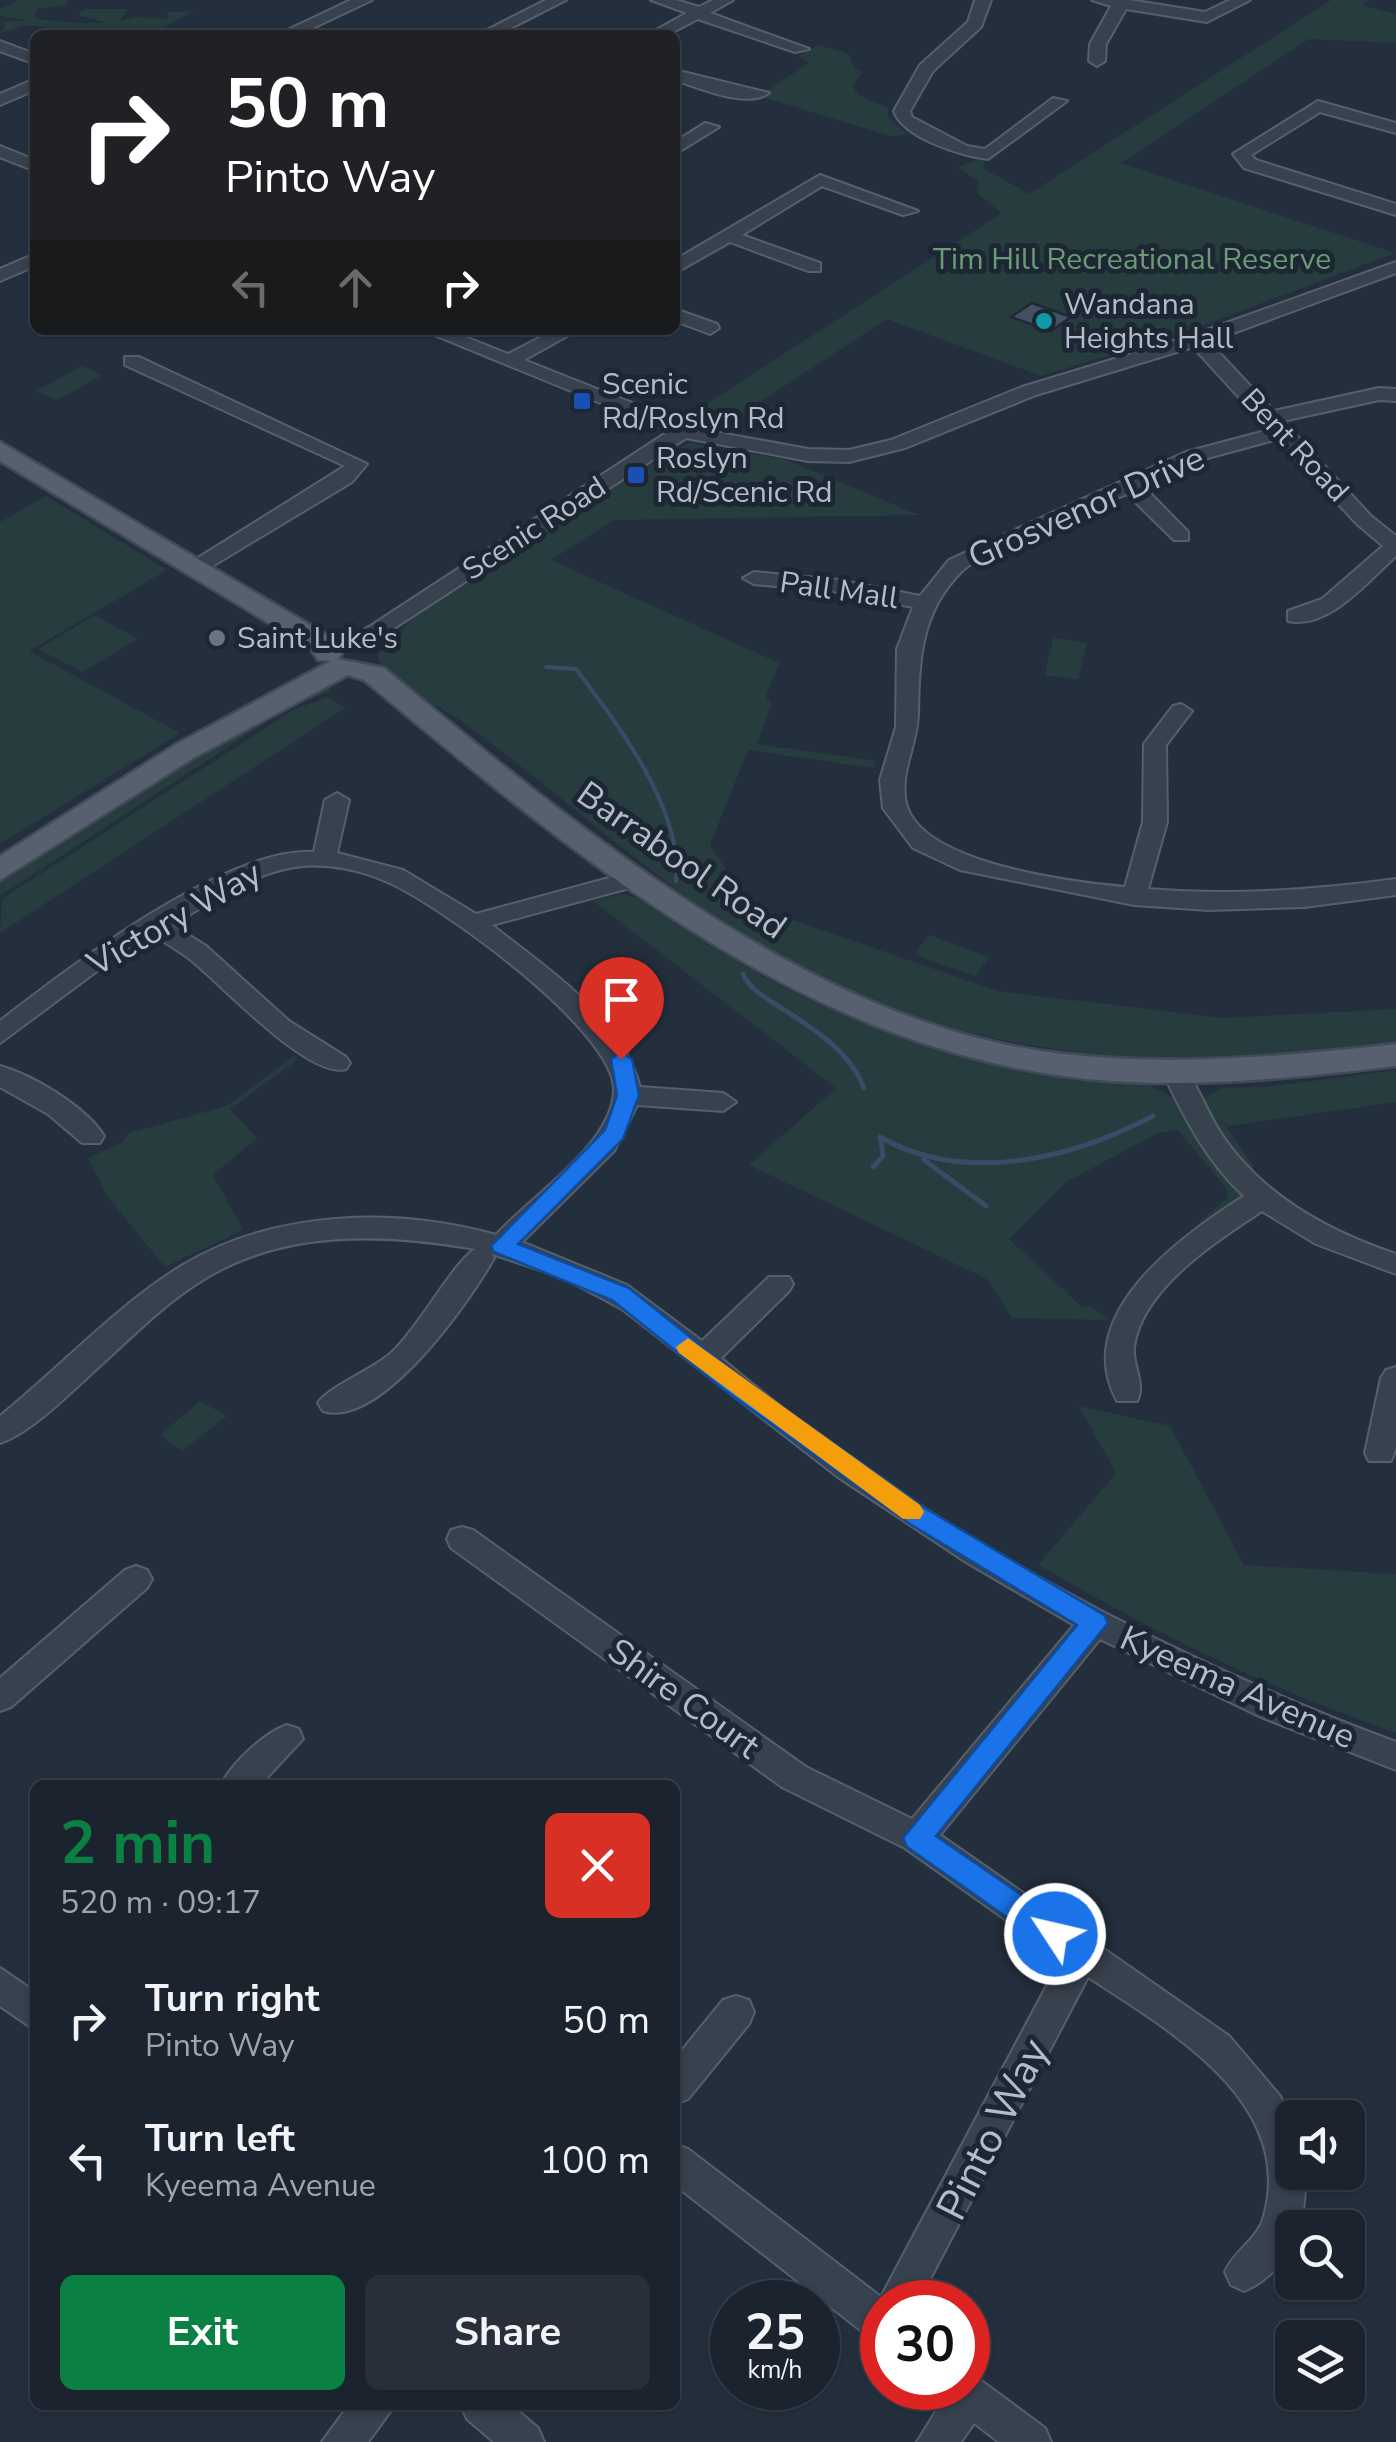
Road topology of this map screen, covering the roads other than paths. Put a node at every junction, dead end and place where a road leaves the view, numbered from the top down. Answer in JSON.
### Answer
{"nodes":[{"id":1,"x":364,"y":0,"type":"edge"},
{"id":2,"x":558,"y":0,"type":"edge"},
{"id":3,"x":660,"y":0,"type":"edge"},
{"id":4,"x":725,"y":0,"type":"edge"},
{"id":5,"x":984,"y":0,"type":"edge"},
{"id":6,"x":1100,"y":0,"type":"edge"},
{"id":7,"x":1242,"y":0,"type":"edge"},
{"id":8,"x":1121,"y":3,"type":"junction"},
{"id":9,"x":699,"y":13,"type":"junction"},
{"id":10,"x":296,"y":30,"type":"edge"},
{"id":11,"x":495,"y":30,"type":"edge"},
{"id":12,"x":665,"y":30,"type":"edge"},
{"id":13,"x":0,"y":46,"type":"edge"},
{"id":14,"x":801,"y":49,"type":"dead end"},
{"id":15,"x":30,"y":58,"type":"edge"},
{"id":16,"x":1097,"y":61,"type":"dead end"},
{"id":17,"x":680,"y":77,"type":"edge"},
{"id":18,"x":30,"y":86,"type":"edge"},
{"id":19,"x":761,"y":93,"type":"dead end"},
{"id":20,"x":1059,"y":99,"type":"dead end"},
{"id":21,"x":0,"y":100,"type":"edge"},
{"id":22,"x":712,"y":127,"type":"dead end"},
{"id":23,"x":1396,"y":128,"type":"edge"},
{"id":24,"x":680,"y":146,"type":"edge"},
{"id":25,"x":0,"y":151,"type":"edge"},
{"id":26,"x":30,"y":164,"type":"edge"},
{"id":27,"x":1396,"y":210,"type":"edge"},
{"id":28,"x":909,"y":211,"type":"dead end"},
{"id":29,"x":731,"y":237,"type":"junction"},
{"id":30,"x":30,"y":262,"type":"edge"},
{"id":31,"x":1396,"y":264,"type":"edge"},
{"id":32,"x":680,"y":265,"type":"edge"},
{"id":33,"x":814,"y":267,"type":"dead end"},
{"id":34,"x":0,"y":276,"type":"edge"},
{"id":35,"x":680,"y":317,"type":"edge"},
{"id":36,"x":710,"y":328,"type":"dead end"},
{"id":37,"x":444,"y":335,"type":"edge"},
{"id":38,"x":559,"y":335,"type":"edge"},
{"id":39,"x":1197,"y":340,"type":"junction"},
{"id":40,"x":132,"y":361,"type":"dead end"},
{"id":41,"x":508,"y":361,"type":"junction"},
{"id":42,"x":1396,"y":395,"type":"edge"},
{"id":43,"x":1276,"y":425,"type":"junction"},
{"id":44,"x":683,"y":431,"type":"junction"},
{"id":45,"x":0,"y":450,"type":"edge"},
{"id":46,"x":1130,"y":485,"type":"junction"},
{"id":47,"x":1181,"y":536,"type":"dead end"},
{"id":48,"x":1396,"y":546,"type":"edge"},
{"id":49,"x":197,"y":567,"type":"junction"},
{"id":50,"x":754,"y":578,"type":"dead end"},
{"id":51,"x":924,"y":603,"type":"junction"},
{"id":52,"x":1296,"y":616,"type":"dead end"},
{"id":53,"x":351,"y":657,"type":"junction"},
{"id":54,"x":1181,"y":712,"type":"dead end"},
{"id":55,"x":337,"y":800,"type":"dead end"},
{"id":56,"x":326,"y":855,"type":"junction"},
{"id":57,"x":0,"y":870,"type":"edge"},
{"id":58,"x":636,"y":879,"type":"junction"},
{"id":59,"x":1396,"y":888,"type":"edge"},
{"id":60,"x":1134,"y":897,"type":"junction"},
{"id":61,"x":152,"y":923,"type":"junction"},
{"id":62,"x":470,"y":923,"type":"junction"},
{"id":63,"x":0,"y":1034,"type":"edge"},
{"id":64,"x":1396,"y":1055,"type":"edge"},
{"id":65,"x":337,"y":1063,"type":"dead end"},
{"id":66,"x":1174,"y":1070,"type":"junction"},
{"id":67,"x":0,"y":1076,"type":"edge"},
{"id":68,"x":628,"y":1095,"type":"junction"},
{"id":69,"x":722,"y":1102,"type":"dead end"},
{"id":70,"x":91,"y":1136,"type":"dead end"},
{"id":71,"x":1264,"y":1196,"type":"junction"},
{"id":72,"x":491,"y":1252,"type":"junction"},
{"id":73,"x":1396,"y":1264,"type":"edge"},
{"id":74,"x":779,"y":1284,"type":"dead end"},
{"id":75,"x":702,"y":1359,"type":"junction"},
{"id":76,"x":1396,"y":1378,"type":"edge"},
{"id":77,"x":1127,"y":1393,"type":"dead end"},
{"id":78,"x":333,"y":1402,"type":"dead end"},
{"id":79,"x":0,"y":1432,"type":"edge"},
{"id":80,"x":1380,"y":1453,"type":"dead end"},
{"id":81,"x":462,"y":1539,"type":"dead end"},
{"id":82,"x":136,"y":1578,"type":"dead end"},
{"id":83,"x":1095,"y":1623,"type":"junction"},
{"id":84,"x":0,"y":1697,"type":"edge"},
{"id":85,"x":286,"y":1740,"type":"dead end"},
{"id":86,"x":1396,"y":1756,"type":"edge"},
{"id":87,"x":243,"y":1780,"type":"edge"},
{"id":88,"x":917,"y":1838,"type":"junction"},
{"id":89,"x":1082,"y":1954,"type":"junction"},
{"id":90,"x":736,"y":2012,"type":"dead end"},
{"id":91,"x":680,"y":2081,"type":"edge"},
{"id":92,"x":680,"y":2166,"type":"edge"},
{"id":93,"x":1244,"y":2272,"type":"dead end"},
{"id":94,"x":910,"y":2280,"type":"edge"},
{"id":95,"x":860,"y":2305,"type":"edge"},
{"id":96,"x":370,"y":2410,"type":"edge"},
{"id":97,"x":487,"y":2410,"type":"edge"},
{"id":98,"x":955,"y":2410,"type":"edge"},
{"id":99,"x":990,"y":2410,"type":"edge"},
{"id":100,"x":342,"y":2442,"type":"edge"},
{"id":101,"x":524,"y":2442,"type":"edge"},
{"id":102,"x":937,"y":2442,"type":"edge"},
{"id":103,"x":1031,"y":2442,"type":"edge"}],
"edges":[{"from":1,"to":10,"type":"street"},
{"from":2,"to":11,"type":"street"},
{"from":3,"to":9,"type":"street"},
{"from":4,"to":9,"type":"street"},
{"from":5,"to":20,"type":"street"},
{"from":6,"to":8,"type":"street"},
{"from":7,"to":8,"type":"street"},
{"from":8,"to":16,"type":"street"},
{"from":9,"to":12,"type":"street"},
{"from":9,"to":14,"type":"street"},
{"from":13,"to":15,"type":"street"},
{"from":17,"to":19,"type":"street"},
{"from":18,"to":21,"type":"street"},
{"from":22,"to":24,"type":"street"},
{"from":23,"to":27,"type":"street"},
{"from":25,"to":26,"type":"street"},
{"from":28,"to":29,"type":"street"},
{"from":29,"to":32,"type":"street"},
{"from":29,"to":33,"type":"street"},
{"from":30,"to":34,"type":"street"},
{"from":31,"to":39,"type":"street"},
{"from":35,"to":36,"type":"street"},
{"from":37,"to":41,"type":"street"},
{"from":38,"to":41,"type":"street"},
{"from":39,"to":43,"type":"street","name":"Bent Road"},
{"from":39,"to":44,"type":"street"},
{"from":40,"to":49,"type":"street"},
{"from":41,"to":44,"type":"street"},
{"from":42,"to":43,"type":"street","name":"Grosvenor Drive"},
{"from":43,"to":46,"type":"street","name":"Grosvenor Drive"},
{"from":43,"to":48,"type":"street","name":"Bent Road"},
{"from":44,"to":53,"type":"street","name":"Scenic Road"},
{"from":45,"to":49,"type":"main road","name":"Barrabool Road"},
{"from":46,"to":47,"type":"street"},
{"from":46,"to":51,"type":"street","name":"Grosvenor Drive"},
{"from":48,"to":52,"type":"street"},
{"from":49,"to":53,"type":"main road","name":"Barrabool Road"},
{"from":50,"to":51,"type":"street","name":"Pall Mall"},
{"from":51,"to":60,"type":"street","name":"Grosvenor Drive"},
{"from":53,"to":57,"type":"main road"},
{"from":53,"to":58,"type":"main road","name":"Barrabool Road"},
{"from":54,"to":60,"type":"street"},
{"from":55,"to":56,"type":"street"},
{"from":56,"to":61,"type":"street","name":"Victory Way"},
{"from":56,"to":62,"type":"street","name":"Victory Way"},
{"from":58,"to":62,"type":"street"},
{"from":58,"to":66,"type":"main road","name":"Barrabool Road"},
{"from":59,"to":60,"type":"street","name":"Grosvenor Drive"},
{"from":61,"to":63,"type":"street","name":"Victory Way"},
{"from":61,"to":65,"type":"street"},
{"from":62,"to":68,"type":"street","name":"Victory Way"},
{"from":64,"to":66,"type":"main road","name":"Barrabool Road"},
{"from":66,"to":71,"type":"street"},
{"from":67,"to":70,"type":"street"},
{"from":68,"to":69,"type":"street"},
{"from":68,"to":72,"type":"street"},
{"from":71,"to":73,"type":"street"},
{"from":71,"to":77,"type":"street"},
{"from":72,"to":75,"type":"street","name":"Kyeema Avenue"},
{"from":72,"to":78,"type":"street"},
{"from":72,"to":79,"type":"street","name":"Kyeema Avenue"},
{"from":74,"to":75,"type":"street"},
{"from":75,"to":83,"type":"street","name":"Kyeema Avenue"},
{"from":76,"to":80,"type":"street"},
{"from":81,"to":88,"type":"street","name":"Shire Court"},
{"from":82,"to":84,"type":"street"},
{"from":83,"to":86,"type":"street","name":"Kyeema Avenue"},
{"from":83,"to":88,"type":"street"},
{"from":85,"to":87,"type":"street"},
{"from":88,"to":89,"type":"street"},
{"from":89,"to":93,"type":"street"},
{"from":89,"to":94,"type":"street","name":"Pinto Way"},
{"from":90,"to":91,"type":"street"},
{"from":92,"to":95,"type":"street"},
{"from":96,"to":100,"type":"street"},
{"from":97,"to":101,"type":"street"},
{"from":98,"to":102,"type":"street"},
{"from":99,"to":103,"type":"street"}]}
